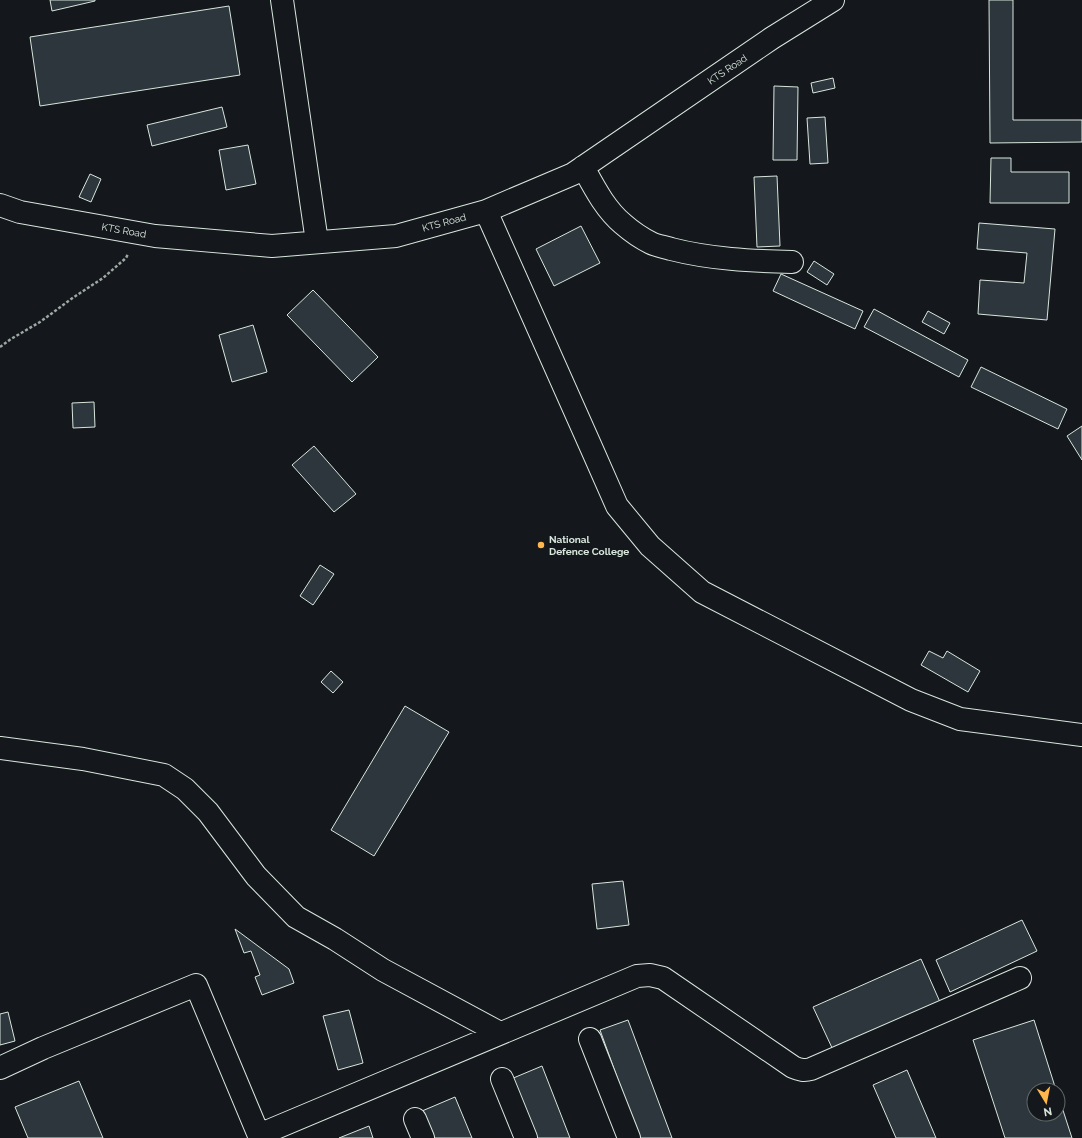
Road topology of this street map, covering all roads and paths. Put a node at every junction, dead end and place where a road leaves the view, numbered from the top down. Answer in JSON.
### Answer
{"nodes":[{"id":1,"x":282,"y":0,"type":"edge"},
{"id":2,"x":833,"y":0,"type":"edge"},
{"id":3,"x":583,"y":167,"type":"junction"},
{"id":4,"x":0,"y":205,"type":"edge"},
{"id":5,"x":486,"y":211,"type":"junction"},
{"id":6,"x":141,"y":234,"type":"junction"},
{"id":7,"x":317,"y":242,"type":"junction"},
{"id":8,"x":792,"y":262,"type":"dead end"},
{"id":9,"x":0,"y":347,"type":"edge"},
{"id":10,"x":1082,"y":735,"type":"edge"},
{"id":11,"x":0,"y":748,"type":"edge"},
{"id":12,"x":1020,"y":978,"type":"dead end"},
{"id":13,"x":500,"y":1034,"type":"junction"},
{"id":14,"x":590,"y":1039,"type":"dead end"},
{"id":15,"x":0,"y":1068,"type":"edge"},
{"id":16,"x":502,"y":1079,"type":"dead end"},
{"id":17,"x":260,"y":1137,"type":"edge"},
{"id":18,"x":526,"y":1138,"type":"edge"},
{"id":19,"x":629,"y":1138,"type":"edge"}],
"edges":[{"from":1,"to":7,"type":"street"},
{"from":2,"to":3,"type":"street","name":"KTS Road"},
{"from":3,"to":5,"type":"street","name":"KTS Road"},
{"from":3,"to":8,"type":"street"},
{"from":4,"to":6,"type":"street","name":"KTS Road"},
{"from":5,"to":7,"type":"street","name":"KTS Road"},
{"from":5,"to":10,"type":"street"},
{"from":6,"to":7,"type":"street","name":"KTS Road"},
{"from":6,"to":9,"type":"path"},
{"from":11,"to":13,"type":"street"},
{"from":12,"to":13,"type":"street"},
{"from":13,"to":17,"type":"street"},
{"from":14,"to":19,"type":"street"},
{"from":15,"to":17,"type":"street"},
{"from":16,"to":18,"type":"street"}]}
